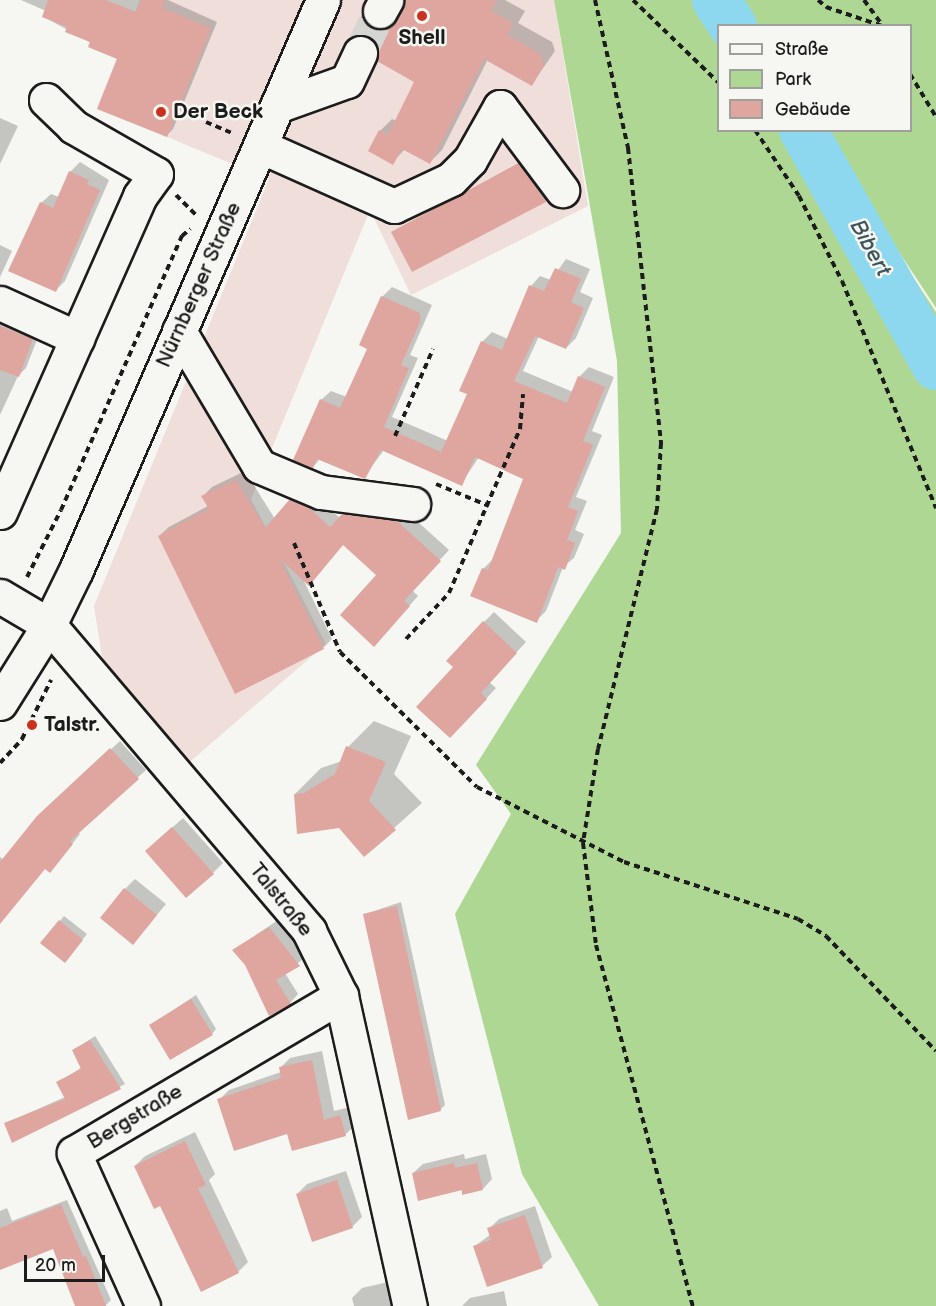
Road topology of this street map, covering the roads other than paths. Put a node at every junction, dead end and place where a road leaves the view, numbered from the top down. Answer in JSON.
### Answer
{"nodes":[{"id":1,"x":323,"y":0,"type":"edge"},
{"id":2,"x":360,"y":53,"type":"tunnel mouth"},
{"id":3,"x":46,"y":99,"type":"dead end"},
{"id":4,"x":277,"y":106,"type":"junction"},
{"id":5,"x":243,"y":138,"type":"junction"},
{"id":6,"x":562,"y":190,"type":"dead end"},
{"id":7,"x":0,"y":303,"type":"edge"},
{"id":8,"x":179,"y":331,"type":"junction"},
{"id":9,"x":77,"y":338,"type":"junction"},
{"id":10,"x":418,"y":492,"type":"road end"},
{"id":11,"x":0,"y":512,"type":"edge"},
{"id":12,"x":6,"y":600,"type":"edge"},
{"id":13,"x":49,"y":625,"type":"junction"},
{"id":14,"x":0,"y":703,"type":"edge"},
{"id":15,"x":340,"y":996,"type":"junction"},
{"id":16,"x":143,"y":1306,"type":"edge"},
{"id":17,"x":410,"y":1306,"type":"edge"}],
"edges":[{"from":1,"to":4,"type":"street","name":"Nürnberger Straße"},
{"from":2,"to":4,"type":"street"},
{"from":3,"to":9,"type":"street"},
{"from":4,"to":5,"type":"street","name":"Nürnberger Straße"},
{"from":5,"to":6,"type":"street"},
{"from":5,"to":8,"type":"street","name":"Nürnberger Straße"},
{"from":7,"to":9,"type":"street"},
{"from":8,"to":10,"type":"street"},
{"from":8,"to":13,"type":"street","name":"Nürnberger Straße"},
{"from":9,"to":11,"type":"street"},
{"from":12,"to":13,"type":"street"},
{"from":13,"to":14,"type":"street","name":"Nürnberger Straße"},
{"from":13,"to":15,"type":"street","name":"Talstraße"},
{"from":15,"to":16,"type":"street","name":"Bergstraße"},
{"from":15,"to":17,"type":"street","name":"Talstraße"}]}
